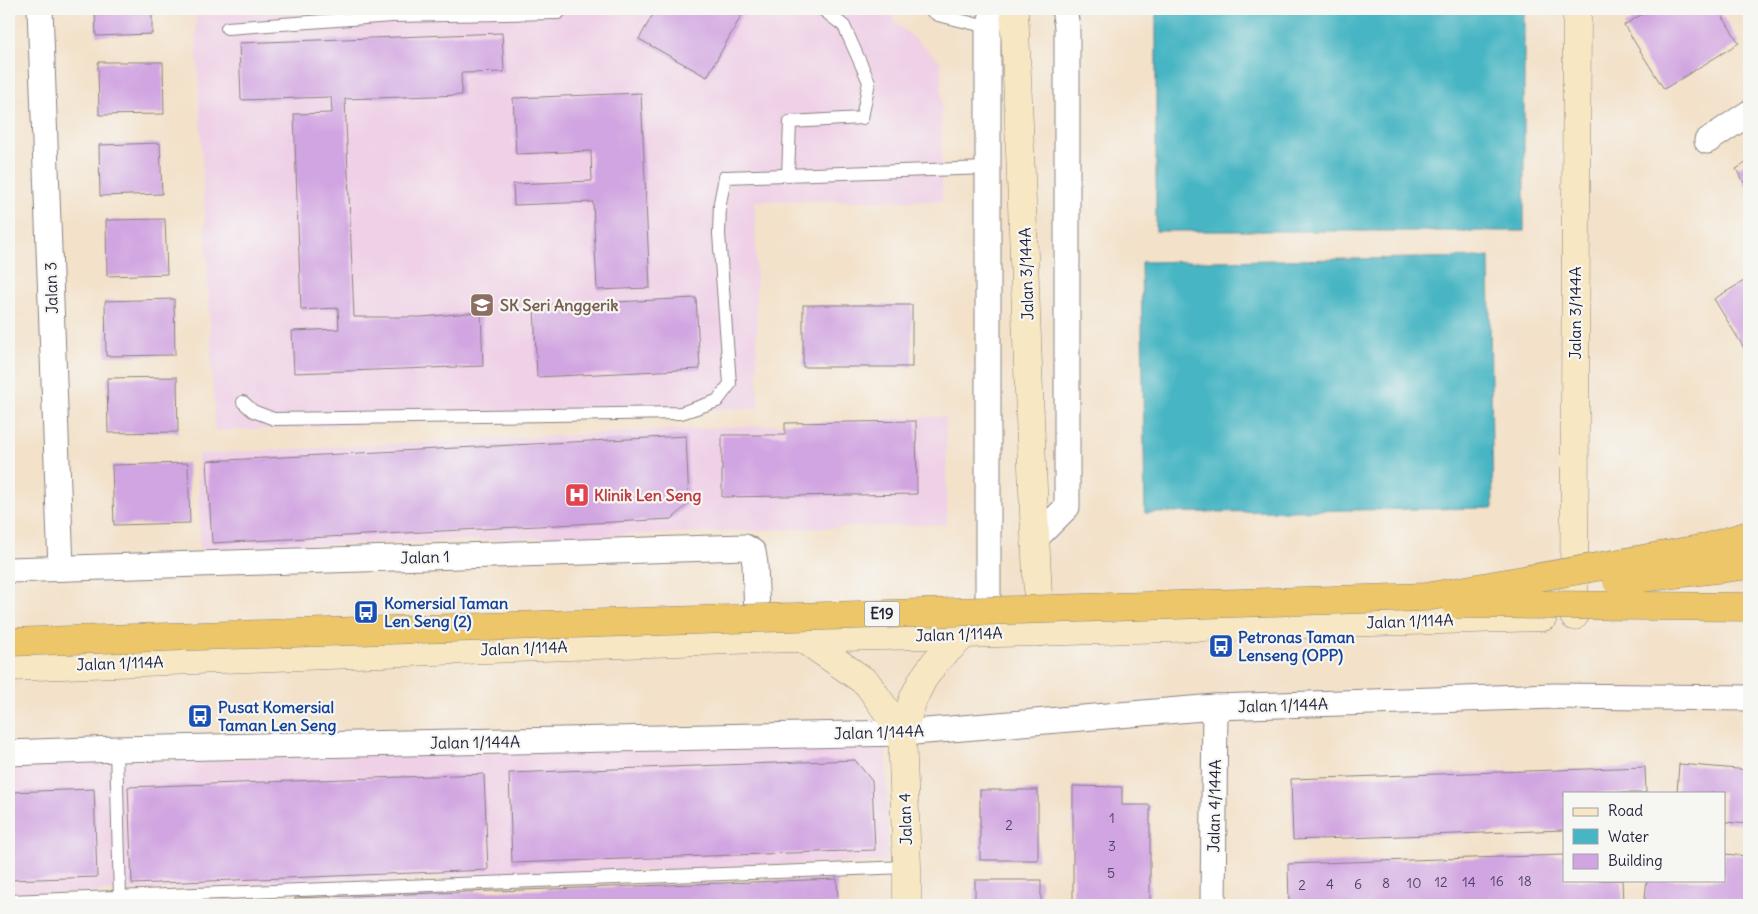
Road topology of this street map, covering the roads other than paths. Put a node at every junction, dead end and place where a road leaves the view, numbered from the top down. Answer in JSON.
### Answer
{"nodes":[{"id":1,"x":40,"y":9,"type":"edge"},
{"id":2,"x":564,"y":9,"type":"edge"},
{"id":3,"x":822,"y":9,"type":"edge"},
{"id":4,"x":929,"y":9,"type":"edge"},
{"id":5,"x":1014,"y":9,"type":"edge"},
{"id":6,"x":1064,"y":9,"type":"edge"},
{"id":7,"x":1577,"y":9,"type":"edge"},
{"id":8,"x":991,"y":18,"type":"edge"},
{"id":9,"x":227,"y":28,"type":"dead end"},
{"id":10,"x":1749,"y":113,"type":"edge"},
{"id":11,"x":1707,"y":141,"type":"dead end"},
{"id":12,"x":988,"y":168,"type":"junction"},
{"id":13,"x":788,"y":176,"type":"junction"},
{"id":14,"x":243,"y":402,"type":"dead end"},
{"id":15,"x":1749,"y":534,"type":"edge"},
{"id":16,"x":1035,"y":539,"type":"junction"},
{"id":17,"x":1749,"y":565,"type":"edge"},
{"id":18,"x":61,"y":568,"type":"junction"},
{"id":19,"x":9,"y":570,"type":"edge"},
{"id":20,"x":1433,"y":604,"type":"junction"},
{"id":21,"x":1749,"y":607,"type":"edge"},
{"id":22,"x":1749,"y":614,"type":"edge"},
{"id":23,"x":1574,"y":616,"type":"junction"},
{"id":24,"x":1040,"y":632,"type":"junction"},
{"id":25,"x":976,"y":634,"type":"junction"},
{"id":26,"x":758,"y":639,"type":"junction"},
{"id":27,"x":804,"y":639,"type":"junction"},
{"id":28,"x":9,"y":642,"type":"edge"},
{"id":29,"x":9,"y":648,"type":"edge"},
{"id":30,"x":9,"y":667,"type":"edge"},
{"id":31,"x":1749,"y":698,"type":"edge"},
{"id":32,"x":1215,"y":707,"type":"junction"},
{"id":33,"x":902,"y":733,"type":"junction"},
{"id":34,"x":116,"y":749,"type":"junction"},
{"id":35,"x":9,"y":753,"type":"edge"},
{"id":36,"x":907,"y":867,"type":"junction"},
{"id":37,"x":120,"y":897,"type":"junction"},
{"id":38,"x":9,"y":901,"type":"edge"},
{"id":39,"x":907,"y":905,"type":"edge"},
{"id":40,"x":1213,"y":905,"type":"edge"}],
"edges":[{"from":1,"to":18,"type":"street","name":"Jalan 3"},
{"from":2,"to":9,"type":"lane"},
{"from":3,"to":13,"type":"lane"},
{"from":4,"to":8,"type":"lane"},
{"from":5,"to":16,"type":"street","name":"Jalan 3/144A"},
{"from":6,"to":16,"type":"street"},
{"from":7,"to":23,"type":"street","name":"Jalan 3/144A"},
{"from":8,"to":12,"type":"street"},
{"from":10,"to":11,"type":"street"},
{"from":12,"to":13,"type":"lane"},
{"from":12,"to":25,"type":"street"},
{"from":13,"to":14,"type":"lane"},
{"from":15,"to":28,"type":"highway","number":"E19","bridge":true},
{"from":16,"to":24,"type":"street"},
{"from":17,"to":20,"type":"highway","number":"E19","bridge":true},
{"from":18,"to":19,"type":"street","name":"Jalan 1"},
{"from":18,"to":26,"type":"street","name":"Jalan 1"},
{"from":20,"to":21,"type":"highway","bridge":true},
{"from":20,"to":29,"type":"highway","number":"E19"},
{"from":22,"to":23,"type":"street","name":"Jalan 1/114A"},
{"from":23,"to":24,"type":"street","name":"Jalan 1/114A"},
{"from":24,"to":25,"type":"street","name":"Jalan 1/114A"},
{"from":25,"to":27,"type":"street","name":"Jalan 1/114A"},
{"from":25,"to":33,"type":"street"},
{"from":26,"to":27,"type":"street","name":"Jalan 1/114A"},
{"from":26,"to":30,"type":"street","name":"Jalan 1/114A"},
{"from":27,"to":33,"type":"street"},
{"from":31,"to":32,"type":"street","name":"Jalan 1/144A"},
{"from":32,"to":33,"type":"street","name":"Jalan 1/144A"},
{"from":32,"to":40,"type":"street","name":"Jalan 4/144A"},
{"from":33,"to":34,"type":"street","name":"Jalan 1/144A"},
{"from":33,"to":36,"type":"street","name":"Jalan 4"},
{"from":34,"to":35,"type":"street","name":"Jalan 1/144A"},
{"from":34,"to":37,"type":"lane"},
{"from":36,"to":37,"type":"lane"},
{"from":36,"to":39,"type":"street","name":"Jalan 4"},
{"from":37,"to":38,"type":"lane"}]}
